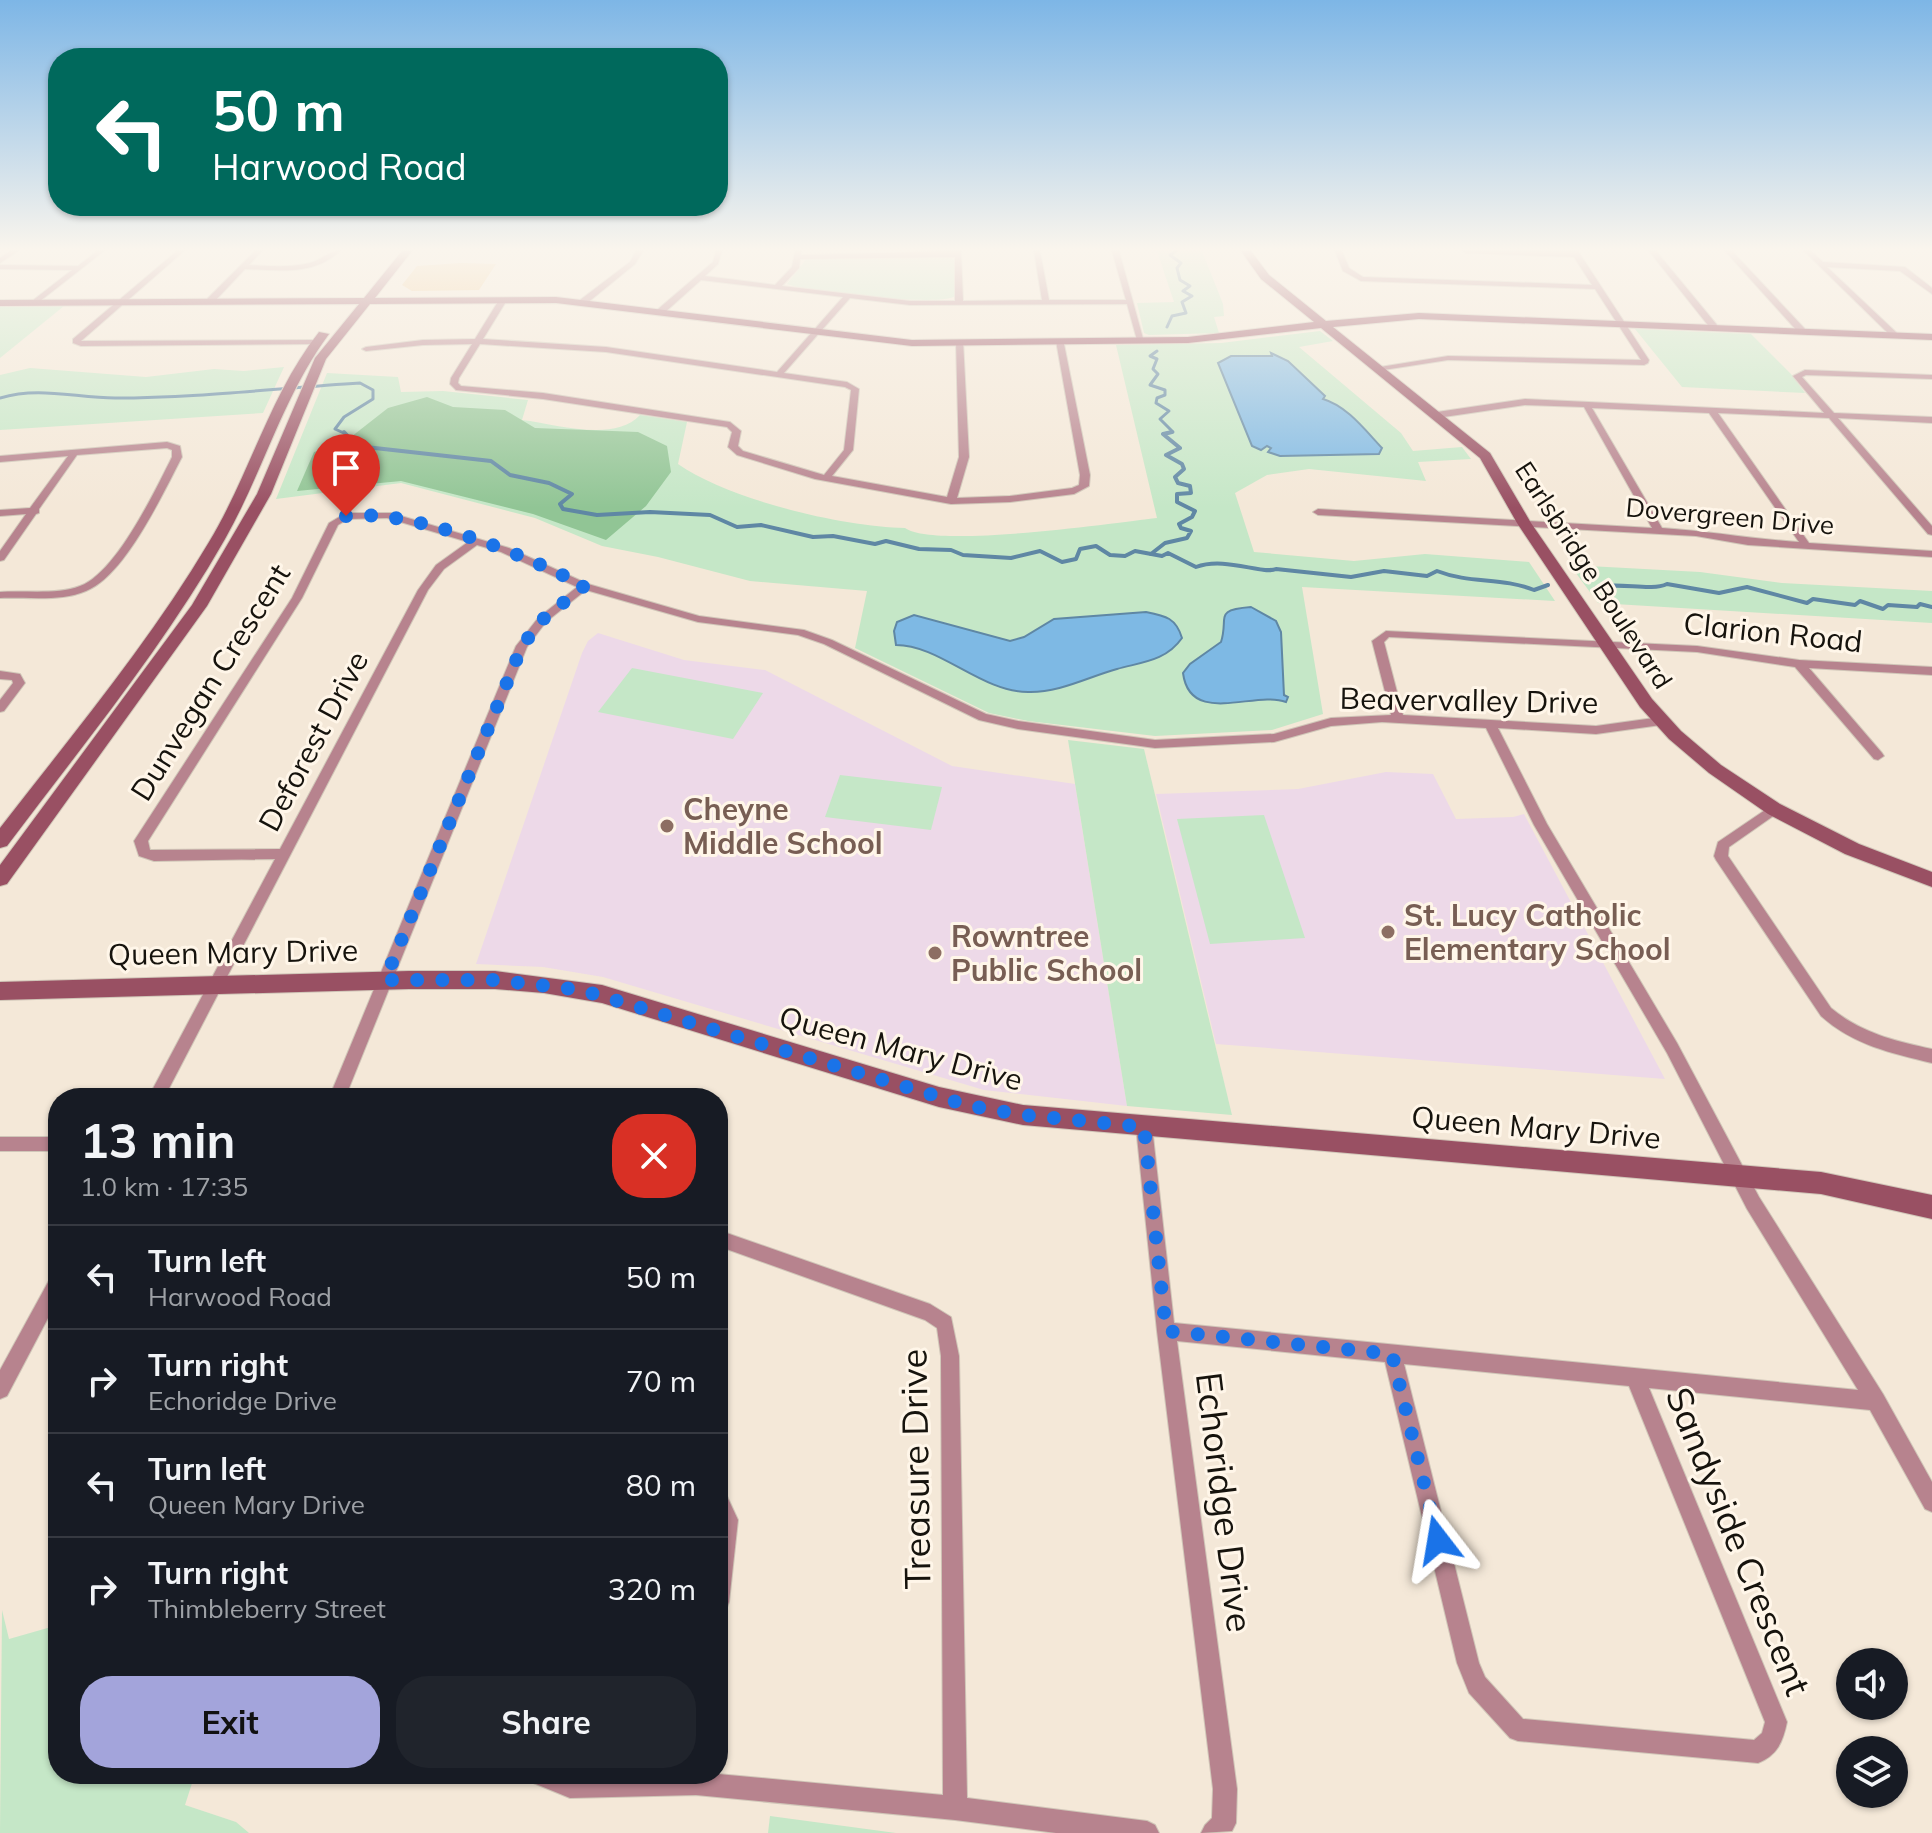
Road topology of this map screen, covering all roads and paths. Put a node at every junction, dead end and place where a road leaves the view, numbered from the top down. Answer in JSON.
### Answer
{"nodes":[{"id":1,"x":81,"y":337,"type":"edge"},
{"id":2,"x":320,"y":337,"type":"edge"},
{"id":3,"x":337,"y":337,"type":"edge"},
{"id":4,"x":482,"y":337,"type":"edge"},
{"id":5,"x":815,"y":337,"type":"edge"},
{"id":6,"x":846,"y":337,"type":"edge"},
{"id":7,"x":1140,"y":337,"type":"edge"},
{"id":8,"x":1235,"y":337,"type":"edge"},
{"id":9,"x":1339,"y":337,"type":"edge"},
{"id":10,"x":1629,"y":337,"type":"edge"},
{"id":11,"x":1141,"y":340,"type":"junction"},
{"id":12,"x":1060,"y":341,"type":"junction"},
{"id":13,"x":315,"y":342,"type":"junction"},
{"id":14,"x":960,"y":342,"type":"junction"},
{"id":15,"x":478,"y":343,"type":"junction"},
{"id":16,"x":366,"y":349,"type":"dead end"},
{"id":17,"x":1380,"y":369,"type":"junction"},
{"id":18,"x":779,"y":374,"type":"junction"},
{"id":19,"x":1932,"y":377,"type":"edge"},
{"id":20,"x":1586,"y":404,"type":"junction"},
{"id":21,"x":1711,"y":410,"type":"junction"},
{"id":22,"x":1437,"y":415,"type":"junction"},
{"id":23,"x":1832,"y":415,"type":"junction"},
{"id":24,"x":1932,"y":420,"type":"edge"},
{"id":25,"x":75,"y":452,"type":"junction"},
{"id":26,"x":0,"y":459,"type":"edge"},
{"id":27,"x":826,"y":478,"type":"junction"},
{"id":28,"x":951,"y":501,"type":"junction"},
{"id":29,"x":36,"y":511,"type":"junction"},
{"id":30,"x":1318,"y":512,"type":"dead end"},
{"id":31,"x":0,"y":513,"type":"edge"},
{"id":32,"x":1524,"y":523,"type":"junction"},
{"id":33,"x":1659,"y":531,"type":"junction"},
{"id":34,"x":1932,"y":532,"type":"edge"},
{"id":35,"x":476,"y":541,"type":"junction"},
{"id":36,"x":1807,"y":547,"type":"junction"},
{"id":37,"x":1932,"y":554,"type":"edge"},
{"id":38,"x":0,"y":558,"type":"edge"},
{"id":39,"x":584,"y":586,"type":"junction"},
{"id":40,"x":0,"y":595,"type":"edge"},
{"id":41,"x":1610,"y":646,"type":"junction"},
{"id":42,"x":1799,"y":664,"type":"junction"},
{"id":43,"x":1932,"y":671,"type":"edge"},
{"id":44,"x":0,"y":675,"type":"edge"},
{"id":45,"x":0,"y":708,"type":"edge"},
{"id":46,"x":1398,"y":720,"type":"junction"},
{"id":47,"x":1661,"y":721,"type":"junction"},
{"id":48,"x":1491,"y":726,"type":"junction"},
{"id":49,"x":1878,"y":756,"type":"dead end"},
{"id":50,"x":1774,"y":809,"type":"junction"},
{"id":51,"x":0,"y":841,"type":"edge"},
{"id":52,"x":282,"y":854,"type":"junction"},
{"id":53,"x":0,"y":879,"type":"edge"},
{"id":54,"x":1932,"y":880,"type":"edge"},
{"id":55,"x":385,"y":980,"type":"junction"},
{"id":56,"x":217,"y":984,"type":"junction"},
{"id":57,"x":0,"y":991,"type":"edge"},
{"id":58,"x":1932,"y":1056,"type":"edge"},
{"id":59,"x":161,"y":1088,"type":"edge"},
{"id":60,"x":341,"y":1088,"type":"edge"},
{"id":61,"x":1144,"y":1127,"type":"junction"},
{"id":62,"x":0,"y":1144,"type":"edge"},
{"id":63,"x":48,"y":1144,"type":"edge"},
{"id":64,"x":1739,"y":1176,"type":"junction"},
{"id":65,"x":1932,"y":1207,"type":"edge"},
{"id":66,"x":728,"y":1242,"type":"edge"},
{"id":67,"x":48,"y":1300,"type":"edge"},
{"id":68,"x":1166,"y":1331,"type":"junction"},
{"id":69,"x":1392,"y":1354,"type":"junction"},
{"id":70,"x":1635,"y":1377,"type":"junction"},
{"id":71,"x":0,"y":1389,"type":"edge"},
{"id":72,"x":1876,"y":1401,"type":"junction"},
{"id":73,"x":1932,"y":1502,"type":"edge"},
{"id":74,"x":728,"y":1782,"type":"edge"},
{"id":75,"x":565,"y":1784,"type":"edge"},
{"id":76,"x":602,"y":1784,"type":"edge"},
{"id":77,"x":955,"y":1808,"type":"junction"},
{"id":78,"x":1147,"y":1833,"type":"edge"},
{"id":79,"x":1213,"y":1833,"type":"edge"}],
"edges":[{"from":1,"to":13,"type":"street"},
{"from":2,"to":13,"type":"street"},
{"from":3,"to":53,"type":"street"},
{"from":4,"to":15,"type":"street"},
{"from":5,"to":18,"type":"street"},
{"from":6,"to":14,"type":"street"},
{"from":7,"to":11,"type":"street"},
{"from":8,"to":11,"type":"street"},
{"from":9,"to":17,"type":"street","name":"Earlsbridge Boulevard"},
{"from":10,"to":17,"type":"street"},
{"from":11,"to":12,"type":"street"},
{"from":12,"to":14,"type":"street"},
{"from":12,"to":28,"type":"street"},
{"from":13,"to":51,"type":"street"},
{"from":14,"to":28,"type":"street"},
{"from":15,"to":16,"type":"street"},
{"from":15,"to":18,"type":"street"},
{"from":15,"to":27,"type":"street"},
{"from":17,"to":22,"type":"street","name":"Earlsbridge Boulevard"},
{"from":18,"to":27,"type":"street"},
{"from":19,"to":23,"type":"street"},
{"from":20,"to":21,"type":"street"},
{"from":20,"to":22,"type":"street"},
{"from":20,"to":33,"type":"street"},
{"from":21,"to":23,"type":"street"},
{"from":21,"to":36,"type":"street"},
{"from":22,"to":32,"type":"street","name":"Earlsbridge Boulevard"},
{"from":23,"to":24,"type":"street"},
{"from":23,"to":34,"type":"street"},
{"from":25,"to":26,"type":"street"},
{"from":25,"to":29,"type":"street"},
{"from":25,"to":40,"type":"street"},
{"from":27,"to":28,"type":"street"},
{"from":29,"to":31,"type":"street"},
{"from":29,"to":38,"type":"street"},
{"from":30,"to":32,"type":"street","name":"Dovergreen Drive"},
{"from":32,"to":33,"type":"street","name":"Dovergreen Drive"},
{"from":32,"to":41,"type":"street","name":"Earlsbridge Boulevard"},
{"from":33,"to":36,"type":"street","name":"Dovergreen Drive"},
{"from":35,"to":39,"type":"street","name":"Dunvegan Crescent"},
{"from":35,"to":52,"type":"street","name":"Deforest Drive"},
{"from":35,"to":52,"type":"street","name":"Dunvegan Crescent"},
{"from":36,"to":37,"type":"street","name":"Dovergreen Drive"},
{"from":39,"to":46,"type":"street","name":"Beavervalley Drive"},
{"from":39,"to":55,"type":"street"},
{"from":41,"to":42,"type":"street","name":"Clarion Road"},
{"from":41,"to":46,"type":"street","name":"Clarion Road"},
{"from":41,"to":47,"type":"street","name":"Earlsbridge Boulevard"},
{"from":42,"to":43,"type":"street","name":"Clarion Road"},
{"from":42,"to":49,"type":"street"},
{"from":44,"to":45,"type":"street"},
{"from":46,"to":48,"type":"street","name":"Beavervalley Drive"},
{"from":47,"to":48,"type":"street","name":"Beavervalley Drive"},
{"from":47,"to":50,"type":"street","name":"Earlsbridge Boulevard"},
{"from":48,"to":64,"type":"street"},
{"from":50,"to":54,"type":"street","name":"Earlsbridge Boulevard"},
{"from":50,"to":58,"type":"street"},
{"from":52,"to":56,"type":"street","name":"Deforest Drive"},
{"from":55,"to":56,"type":"street","name":"Queen Mary Drive"},
{"from":55,"to":60,"type":"street"},
{"from":55,"to":61,"type":"street","name":"Queen Mary Drive"},
{"from":56,"to":57,"type":"street","name":"Queen Mary Drive"},
{"from":56,"to":59,"type":"street","name":"Deforest Drive"},
{"from":61,"to":64,"type":"street","name":"Queen Mary Drive"},
{"from":61,"to":68,"type":"street","name":"Echoridge Drive"},
{"from":62,"to":63,"type":"street"},
{"from":64,"to":65,"type":"street","name":"Queen Mary Drive"},
{"from":64,"to":72,"type":"street"},
{"from":66,"to":77,"type":"street","name":"Treasure Drive"},
{"from":67,"to":71,"type":"street"},
{"from":68,"to":69,"type":"street"},
{"from":68,"to":79,"type":"street","name":"Echoridge Drive"},
{"from":69,"to":70,"type":"street"},
{"from":69,"to":70,"type":"street","name":"Sandyside Crescent"},
{"from":70,"to":72,"type":"street"},
{"from":72,"to":73,"type":"street"},
{"from":74,"to":77,"type":"street"},
{"from":75,"to":76,"type":"street"},
{"from":77,"to":78,"type":"street"}]}
